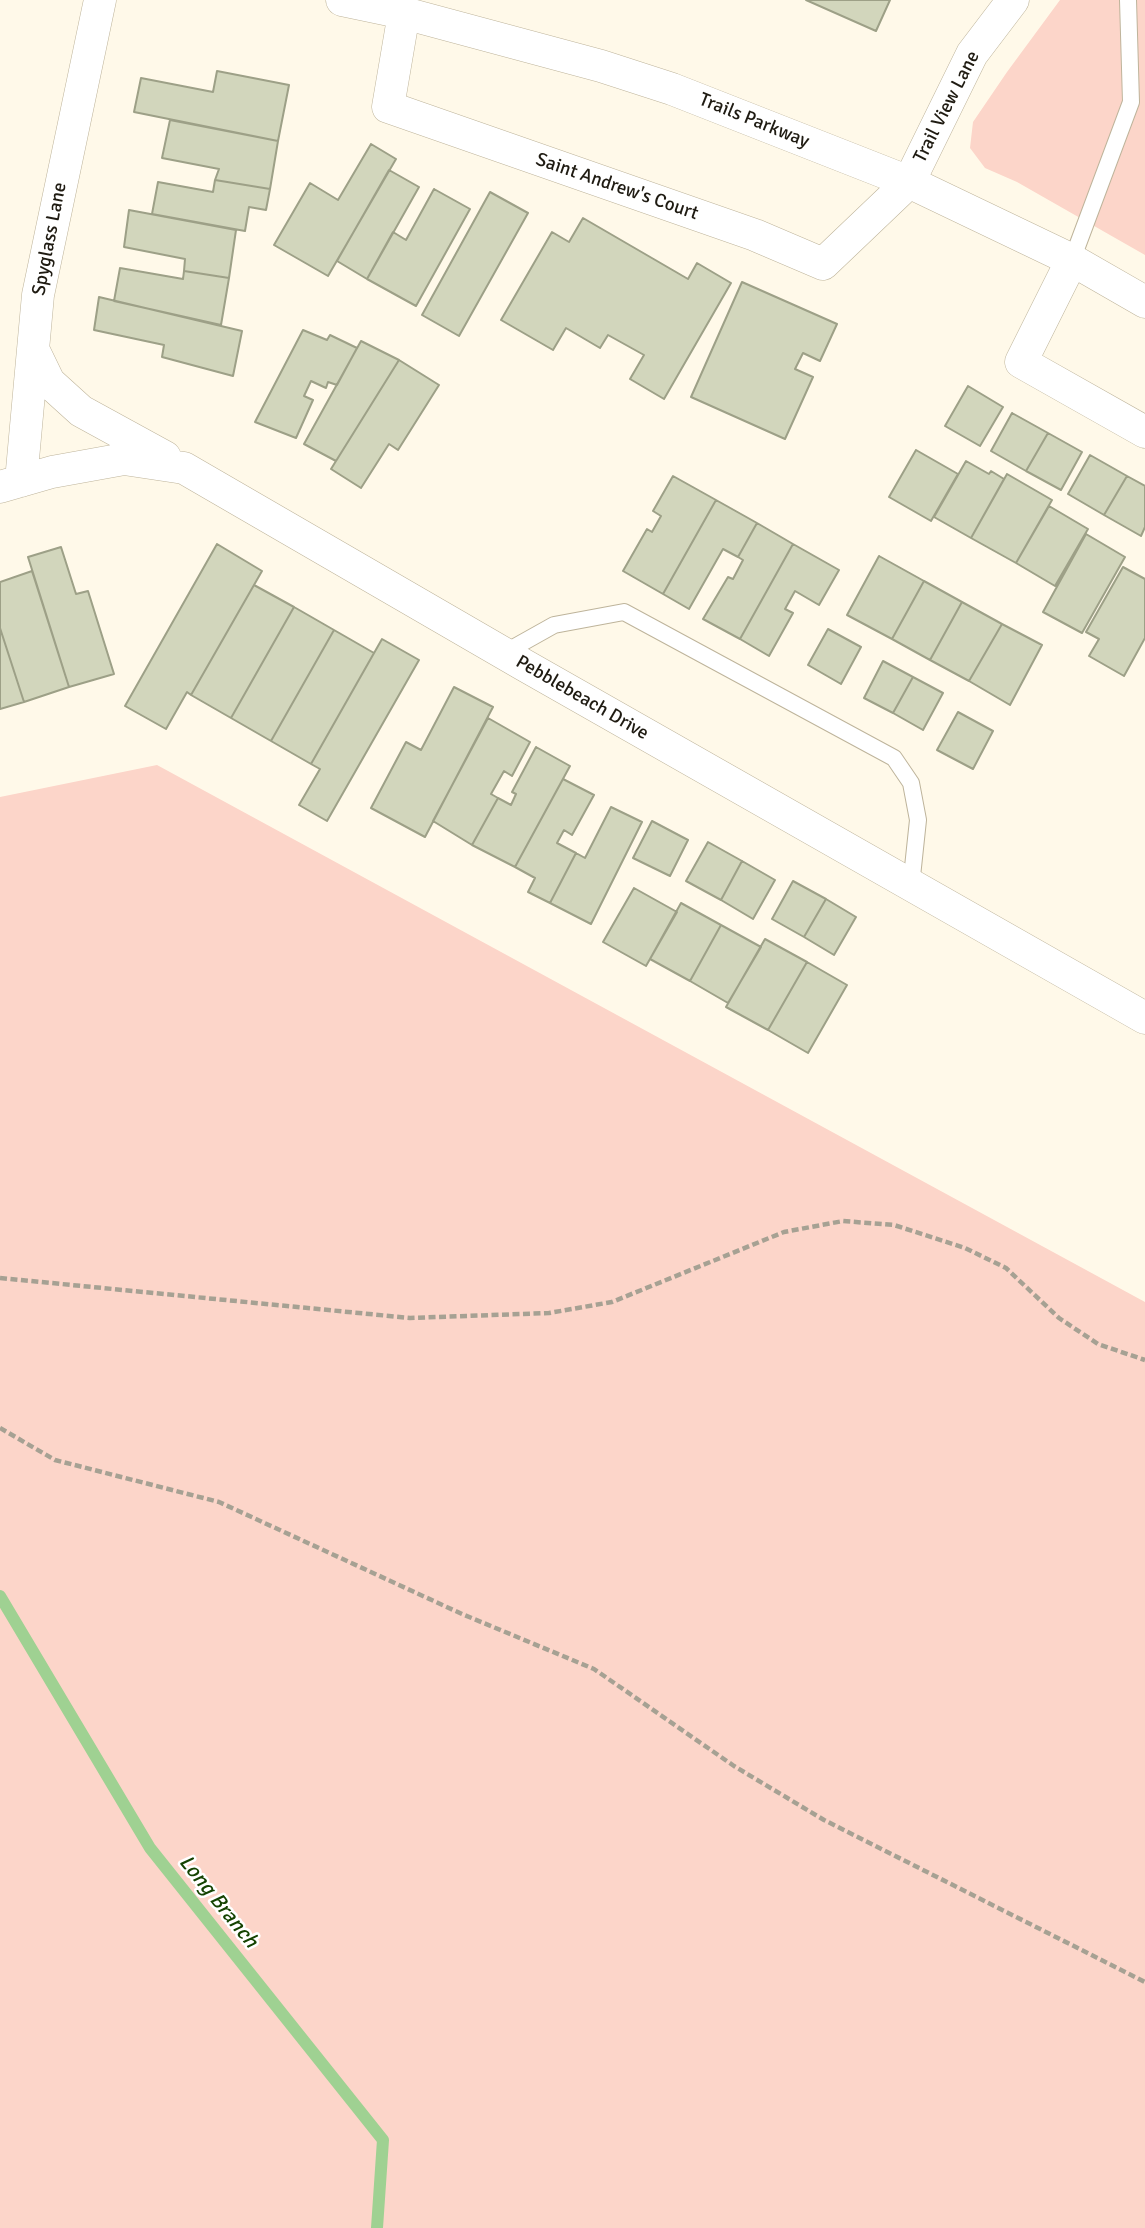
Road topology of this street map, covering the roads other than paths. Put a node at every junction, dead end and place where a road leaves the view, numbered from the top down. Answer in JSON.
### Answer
{"nodes":[{"id":1,"x":100,"y":0,"type":"edge"},
{"id":2,"x":342,"y":0,"type":"edge"},
{"id":3,"x":1013,"y":0,"type":"edge"},
{"id":4,"x":1128,"y":0,"type":"edge"},
{"id":5,"x":404,"y":13,"type":"junction"},
{"id":6,"x":909,"y":182,"type":"junction"},
{"id":7,"x":1072,"y":261,"type":"junction"},
{"id":8,"x":1145,"y":302,"type":"edge"},
{"id":9,"x":33,"y":349,"type":"junction"},
{"id":10,"x":1145,"y":432,"type":"edge"},
{"id":11,"x":184,"y":468,"type":"junction"},
{"id":12,"x":10,"y":484,"type":"edge"},
{"id":13,"x":504,"y":653,"type":"junction"},
{"id":14,"x":911,"y":886,"type":"junction"},
{"id":15,"x":1145,"y":1018,"type":"edge"}],
"edges":[{"from":1,"to":9,"type":"street","name":"Spyglass Lane"},
{"from":2,"to":5,"type":"street","name":"Trails Parkway"},
{"from":3,"to":6,"type":"street","name":"Trail View Lane"},
{"from":4,"to":7,"type":"lane"},
{"from":5,"to":6,"type":"street","name":"Trails Parkway"},
{"from":5,"to":6,"type":"street","name":"Saint Andrew's Court"},
{"from":6,"to":7,"type":"street","name":"Trails Parkway"},
{"from":7,"to":8,"type":"street","name":"Trails Parkway"},
{"from":7,"to":10,"type":"street"},
{"from":9,"to":11,"type":"street"},
{"from":9,"to":12,"type":"street","name":"Spyglass Lane"},
{"from":11,"to":12,"type":"street","name":"Pebblebeach Drive"},
{"from":11,"to":13,"type":"street","name":"Pebblebeach Drive"},
{"from":13,"to":14,"type":"street","name":"Pebblebeach Drive"},
{"from":13,"to":14,"type":"lane"},
{"from":14,"to":15,"type":"street","name":"Pebblebeach Drive"}]}
